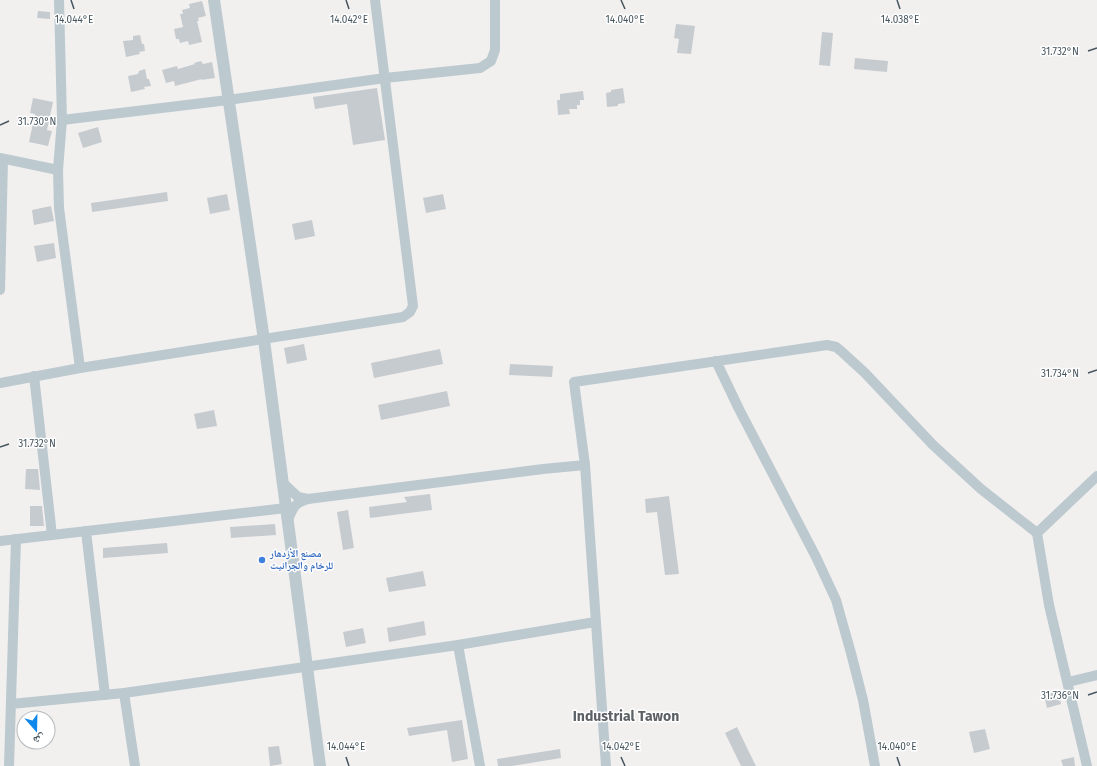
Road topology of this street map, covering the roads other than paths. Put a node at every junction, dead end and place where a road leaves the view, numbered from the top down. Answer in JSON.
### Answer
{"nodes":[{"id":1,"x":59,"y":0,"type":"edge"},
{"id":2,"x":214,"y":0,"type":"edge"},
{"id":3,"x":375,"y":0,"type":"edge"},
{"id":4,"x":495,"y":0,"type":"edge"},
{"id":5,"x":385,"y":78,"type":"junction"},
{"id":6,"x":228,"y":100,"type":"junction"},
{"id":7,"x":62,"y":120,"type":"junction"},
{"id":8,"x":1,"y":158,"type":"edge"},
{"id":9,"x":58,"y":170,"type":"junction"},
{"id":10,"x":0,"y":290,"type":"edge"},
{"id":11,"x":264,"y":340,"type":"junction"},
{"id":12,"x":716,"y":362,"type":"junction"},
{"id":13,"x":80,"y":368,"type":"junction"},
{"id":14,"x":34,"y":376,"type":"junction"},
{"id":15,"x":0,"y":383,"type":"edge"},
{"id":16,"x":585,"y":465,"type":"junction"},
{"id":17,"x":1097,"y":476,"type":"edge"},
{"id":18,"x":284,"y":484,"type":"junction"},
{"id":19,"x":308,"y":499,"type":"junction"},
{"id":20,"x":286,"y":508,"type":"junction"},
{"id":21,"x":287,"y":522,"type":"junction"},
{"id":22,"x":86,"y":531,"type":"junction"},
{"id":23,"x":1037,"y":533,"type":"junction"},
{"id":24,"x":52,"y":535,"type":"junction"},
{"id":25,"x":16,"y":539,"type":"junction"},
{"id":26,"x":0,"y":541,"type":"edge"},
{"id":27,"x":596,"y":622,"type":"junction"},
{"id":28,"x":458,"y":645,"type":"junction"},
{"id":29,"x":307,"y":666,"type":"junction"},
{"id":30,"x":1097,"y":675,"type":"edge"},
{"id":31,"x":1068,"y":682,"type":"junction"},
{"id":32,"x":124,"y":693,"type":"junction"},
{"id":33,"x":105,"y":695,"type":"junction"},
{"id":34,"x":11,"y":704,"type":"junction"},
{"id":35,"x":8,"y":766,"type":"edge"},
{"id":36,"x":134,"y":766,"type":"edge"},
{"id":37,"x":320,"y":766,"type":"edge"},
{"id":38,"x":480,"y":766,"type":"edge"},
{"id":39,"x":606,"y":766,"type":"edge"},
{"id":40,"x":875,"y":766,"type":"edge"},
{"id":41,"x":1087,"y":766,"type":"edge"}],
"edges":[{"from":1,"to":7,"type":"street"},
{"from":2,"to":6,"type":"street"},
{"from":3,"to":5,"type":"street"},
{"from":4,"to":5,"type":"street"},
{"from":5,"to":6,"type":"street"},
{"from":5,"to":11,"type":"street"},
{"from":6,"to":7,"type":"street"},
{"from":6,"to":11,"type":"street"},
{"from":7,"to":9,"type":"street"},
{"from":8,"to":9,"type":"street"},
{"from":8,"to":10,"type":"street"},
{"from":9,"to":13,"type":"street"},
{"from":11,"to":13,"type":"street"},
{"from":11,"to":18,"type":"street"},
{"from":12,"to":16,"type":"street"},
{"from":12,"to":23,"type":"street"},
{"from":12,"to":40,"type":"street"},
{"from":13,"to":14,"type":"street"},
{"from":14,"to":15,"type":"street"},
{"from":14,"to":24,"type":"street"},
{"from":16,"to":19,"type":"street"},
{"from":16,"to":27,"type":"street"},
{"from":17,"to":23,"type":"street"},
{"from":18,"to":19,"type":"street"},
{"from":18,"to":20,"type":"street"},
{"from":19,"to":21,"type":"street"},
{"from":20,"to":21,"type":"street"},
{"from":20,"to":22,"type":"street"},
{"from":21,"to":29,"type":"street"},
{"from":22,"to":24,"type":"street"},
{"from":22,"to":33,"type":"street"},
{"from":23,"to":31,"type":"street"},
{"from":24,"to":25,"type":"street"},
{"from":25,"to":26,"type":"street"},
{"from":25,"to":34,"type":"street"},
{"from":27,"to":28,"type":"street"},
{"from":27,"to":39,"type":"street"},
{"from":28,"to":29,"type":"street"},
{"from":28,"to":38,"type":"street"},
{"from":29,"to":32,"type":"street"},
{"from":29,"to":37,"type":"street"},
{"from":30,"to":31,"type":"street"},
{"from":31,"to":41,"type":"street"},
{"from":32,"to":33,"type":"street"},
{"from":32,"to":36,"type":"street"},
{"from":33,"to":34,"type":"street"},
{"from":34,"to":35,"type":"street"}]}
